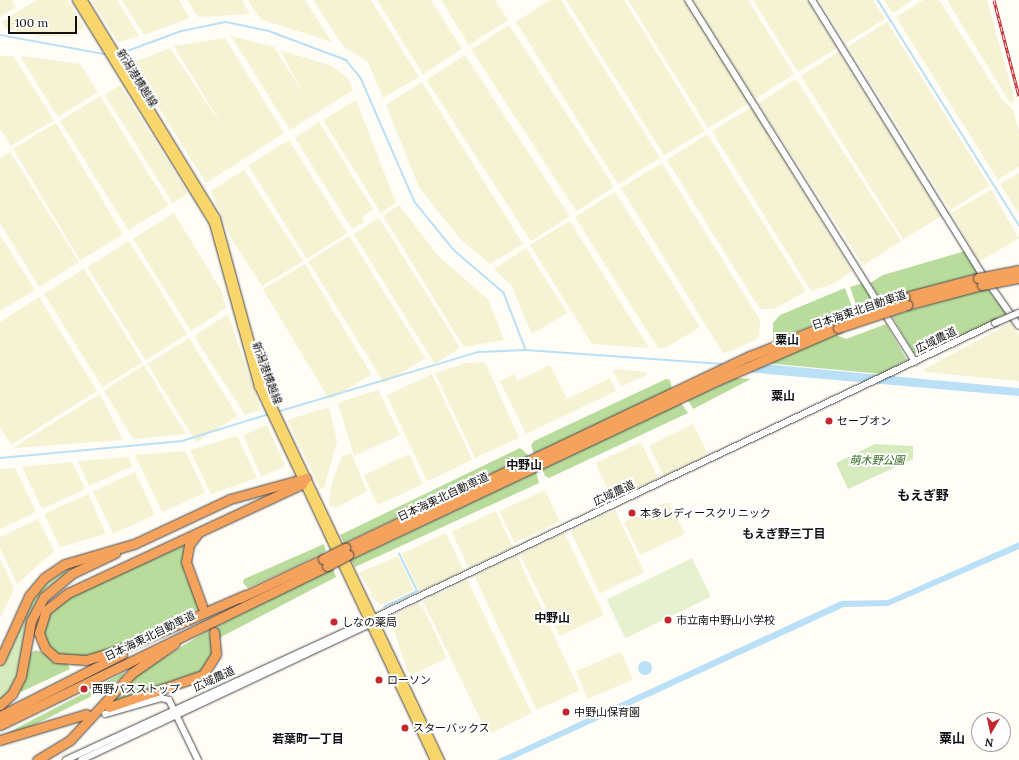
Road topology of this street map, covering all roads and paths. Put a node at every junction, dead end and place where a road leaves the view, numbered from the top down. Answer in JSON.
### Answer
{"nodes":[{"id":1,"x":76,"y":0,"type":"edge"},
{"id":2,"x":83,"y":0,"type":"edge"},
{"id":3,"x":688,"y":0,"type":"edge"},
{"id":4,"x":812,"y":0,"type":"edge"},
{"id":5,"x":1019,"y":270,"type":"edge"},
{"id":6,"x":1019,"y":278,"type":"edge"},
{"id":7,"x":980,"y":282,"type":"junction"},
{"id":8,"x":906,"y":301,"type":"junction"},
{"id":9,"x":1019,"y":313,"type":"edge"},
{"id":10,"x":1019,"y":326,"type":"edge"},
{"id":11,"x":786,"y":345,"type":"junction"},
{"id":12,"x":915,"y":362,"type":"junction"},
{"id":13,"x":302,"y":480,"type":"junction"},
{"id":14,"x":198,"y":532,"type":"junction"},
{"id":15,"x":134,"y":544,"type":"junction"},
{"id":16,"x":248,"y":599,"type":"junction"},
{"id":17,"x":202,"y":606,"type":"dead end"},
{"id":18,"x":369,"y":621,"type":"junction"},
{"id":19,"x":214,"y":632,"type":"dead end"},
{"id":20,"x":0,"y":660,"type":"edge"},
{"id":21,"x":0,"y":706,"type":"edge"},
{"id":22,"x":107,"y":710,"type":"joint"},
{"id":23,"x":175,"y":712,"type":"junction"},
{"id":24,"x":86,"y":714,"type":"dead end"},
{"id":25,"x":0,"y":716,"type":"edge"},
{"id":26,"x":0,"y":725,"type":"edge"},
{"id":27,"x":0,"y":740,"type":"edge"},
{"id":28,"x":37,"y":760,"type":"edge"},
{"id":29,"x":66,"y":760,"type":"edge"},
{"id":30,"x":81,"y":760,"type":"edge"},
{"id":31,"x":198,"y":760,"type":"edge"},
{"id":32,"x":434,"y":760,"type":"edge"},
{"id":33,"x":440,"y":760,"type":"edge"}],
"edges":[{"from":1,"to":13,"type":"main road","name":"新潟港横越線"},
{"from":2,"to":13,"type":"main road","name":"新潟港横越線"},
{"from":3,"to":12,"type":"street"},
{"from":4,"to":10,"type":"street"},
{"from":5,"to":7,"type":"highway","name":"日本海東北自動車道","bridge":true},
{"from":6,"to":7,"type":"highway","name":"日本海東北自動車道","bridge":true},
{"from":7,"to":8,"type":"highway","name":"日本海東北自動車道"},
{"from":8,"to":11,"type":"highway","name":"日本海東北自動車道","bridge":true},
{"from":8,"to":11,"type":"highway","name":"日本海東北自動車道","bridge":true},
{"from":9,"to":12,"type":"street","name":"広域農道","bridge":true},
{"from":11,"to":16,"type":"highway","name":"日本海東北自動車道","bridge":true},
{"from":12,"to":18,"type":"street","name":"広域農道"},
{"from":13,"to":14,"type":"highway"},
{"from":13,"to":15,"type":"highway"},
{"from":13,"to":18,"type":"main road","name":"新潟港横越線"},
{"from":14,"to":16,"type":"highway"},
{"from":14,"to":17,"type":"highway"},
{"from":15,"to":20,"type":"highway"},
{"from":15,"to":21,"type":"highway"},
{"from":16,"to":25,"type":"highway","name":"日本海東北自動車道"},
{"from":16,"to":26,"type":"highway","name":"日本海東北自動車道"},
{"from":16,"to":28,"type":"highway"},
{"from":18,"to":23,"type":"street","name":"広域農道"},
{"from":18,"to":32,"type":"main road","name":"新潟港横越線"},
{"from":18,"to":33,"type":"main road","name":"新潟港横越線"},
{"from":19,"to":22,"type":"highway"},
{"from":22,"to":23,"type":"street"},
{"from":23,"to":29,"type":"street","name":"広域農道"},
{"from":23,"to":30,"type":"street","name":"広域農道"},
{"from":23,"to":31,"type":"street"},
{"from":24,"to":27,"type":"highway"}]}
